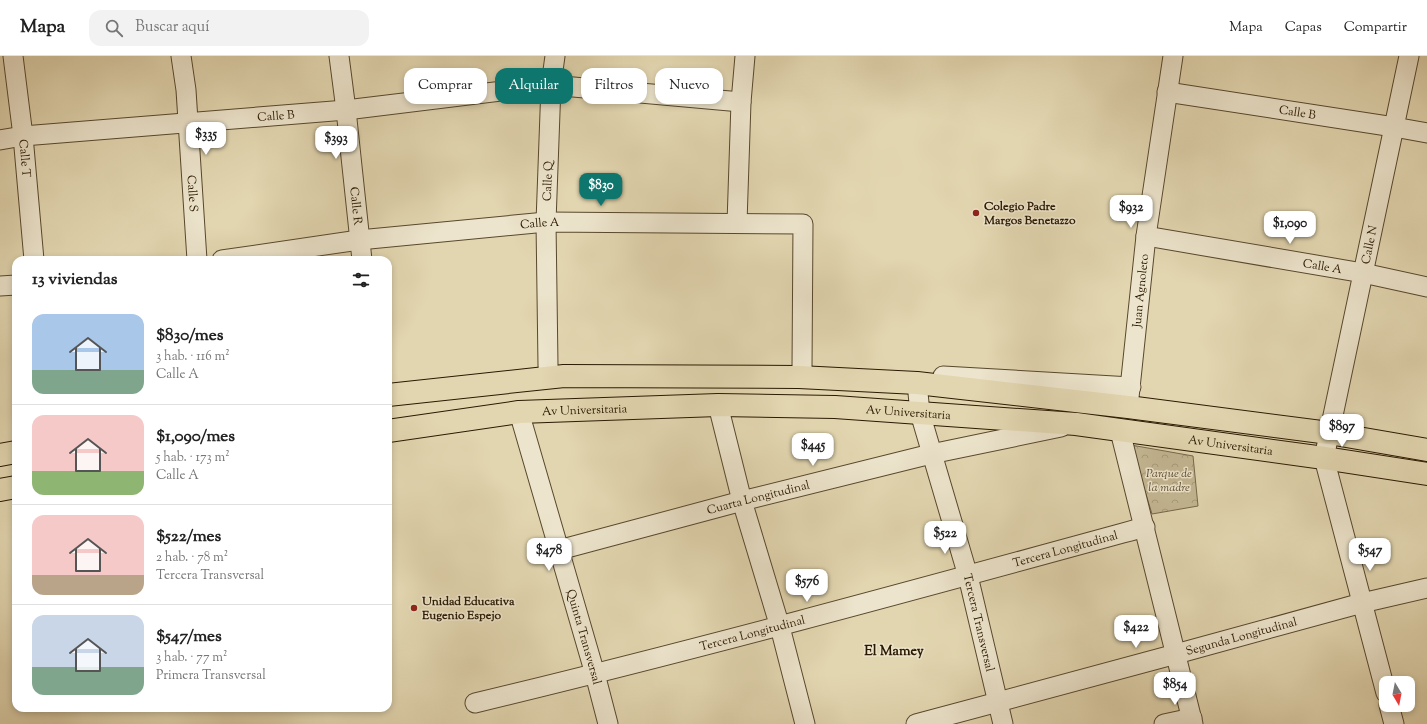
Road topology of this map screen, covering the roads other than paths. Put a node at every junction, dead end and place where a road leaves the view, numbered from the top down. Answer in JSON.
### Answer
{"nodes":[{"id":1,"x":13,"y":56,"type":"edge"},
{"id":2,"x":181,"y":56,"type":"edge"},
{"id":3,"x":339,"y":56,"type":"edge"},
{"id":4,"x":554,"y":56,"type":"edge"},
{"id":5,"x":745,"y":56,"type":"edge"},
{"id":6,"x":1173,"y":56,"type":"edge"},
{"id":7,"x":1409,"y":56,"type":"edge"},
{"id":8,"x":553,"y":68,"type":"edge"},
{"id":9,"x":573,"y":87,"type":"edge"},
{"id":10,"x":495,"y":92,"type":"edge"},
{"id":11,"x":1167,"y":92,"type":"junction"},
{"id":12,"x":741,"y":102,"type":"junction"},
{"id":13,"x":550,"y":104,"type":"edge"},
{"id":14,"x":346,"y":110,"type":"junction"},
{"id":15,"x":188,"y":124,"type":"junction"},
{"id":16,"x":1394,"y":127,"type":"junction"},
{"id":17,"x":1427,"y":134,"type":"edge"},
{"id":18,"x":23,"y":136,"type":"junction"},
{"id":19,"x":0,"y":140,"type":"edge"},
{"id":20,"x":546,"y":222,"type":"junction"},
{"id":21,"x":737,"y":223,"type":"junction"},
{"id":22,"x":1146,"y":236,"type":"junction"},
{"id":23,"x":359,"y":240,"type":"junction"},
{"id":24,"x":34,"y":256,"type":"edge"},
{"id":25,"x":197,"y":256,"type":"edge"},
{"id":26,"x":249,"y":256,"type":"edge"},
{"id":27,"x":361,"y":256,"type":"edge"},
{"id":28,"x":1363,"y":273,"type":"junction"},
{"id":29,"x":12,"y":285,"type":"edge"},
{"id":30,"x":0,"y":286,"type":"edge"},
{"id":31,"x":1427,"y":287,"type":"edge"},
{"id":32,"x":801,"y":373,"type":"junction"},
{"id":33,"x":549,"y":378,"type":"junction"},
{"id":34,"x":918,"y":383,"type":"junction"},
{"id":35,"x":392,"y":395,"type":"edge"},
{"id":36,"x":1130,"y":397,"type":"junction"},
{"id":37,"x":718,"y":405,"type":"junction"},
{"id":38,"x":519,"y":412,"type":"junction"},
{"id":39,"x":920,"y":413,"type":"junction"},
{"id":40,"x":1076,"y":424,"type":"junction"},
{"id":41,"x":392,"y":430,"type":"edge"},
{"id":42,"x":1120,"y":431,"type":"junction"},
{"id":43,"x":1329,"y":433,"type":"junction"},
{"id":44,"x":1427,"y":450,"type":"edge"},
{"id":45,"x":12,"y":453,"type":"edge"},
{"id":46,"x":931,"y":454,"type":"junction"},
{"id":47,"x":0,"y":455,"type":"edge"},
{"id":48,"x":1324,"y":458,"type":"junction"},
{"id":49,"x":1426,"y":477,"type":"edge"},
{"id":50,"x":12,"y":488,"type":"edge"},
{"id":51,"x":0,"y":490,"type":"edge"},
{"id":52,"x":742,"y":501,"type":"junction"},
{"id":53,"x":1145,"y":527,"type":"junction"},
{"id":54,"x":559,"y":550,"type":"junction"},
{"id":55,"x":968,"y":576,"type":"junction"},
{"id":56,"x":1427,"y":588,"type":"edge"},
{"id":57,"x":1362,"y":603,"type":"junction"},
{"id":58,"x":780,"y":627,"type":"junction"},
{"id":59,"x":1176,"y":654,"type":"junction"},
{"id":60,"x":595,"y":674,"type":"junction"},
{"id":61,"x":1381,"y":676,"type":"edge"},
{"id":62,"x":998,"y":702,"type":"junction"},
{"id":63,"x":475,"y":703,"type":"dead end"},
{"id":64,"x":1391,"y":712,"type":"edge"},
{"id":65,"x":1193,"y":721,"type":"edge"},
{"id":66,"x":608,"y":724,"type":"edge"},
{"id":67,"x":805,"y":724,"type":"edge"},
{"id":68,"x":916,"y":724,"type":"edge"},
{"id":69,"x":1003,"y":724,"type":"edge"},
{"id":70,"x":1164,"y":724,"type":"edge"},
{"id":71,"x":1394,"y":724,"type":"edge"}],
"edges":[{"from":1,"to":18,"type":"street","name":"Calle T"},
{"from":2,"to":15,"type":"street","name":"Calle S"},
{"from":3,"to":14,"type":"street","name":"Calle R"},
{"from":4,"to":8,"type":"street","name":"Calle Q"},
{"from":5,"to":12,"type":"street"},
{"from":6,"to":11,"type":"street","name":"Juan Agnoleto"},
{"from":7,"to":16,"type":"street","name":"Calle N"},
{"from":9,"to":12,"type":"street","name":"Calle B"},
{"from":10,"to":14,"type":"street","name":"Calle B"},
{"from":11,"to":16,"type":"street","name":"Calle B"},
{"from":11,"to":22,"type":"street","name":"Juan Agnoleto"},
{"from":12,"to":21,"type":"street"},
{"from":13,"to":20,"type":"street","name":"Calle Q"},
{"from":14,"to":15,"type":"street","name":"Calle B"},
{"from":14,"to":23,"type":"street","name":"Calle R"},
{"from":15,"to":18,"type":"street","name":"Calle B"},
{"from":15,"to":25,"type":"street","name":"Calle S"},
{"from":16,"to":17,"type":"street","name":"Calle B"},
{"from":16,"to":28,"type":"street","name":"Calle N"},
{"from":18,"to":19,"type":"street","name":"Calle B"},
{"from":18,"to":24,"type":"street","name":"Calle T"},
{"from":20,"to":21,"type":"street","name":"Calle A"},
{"from":20,"to":23,"type":"street","name":"Calle A"},
{"from":20,"to":33,"type":"street","name":"Calle Q"},
{"from":21,"to":32,"type":"street","name":"Calle A"},
{"from":22,"to":28,"type":"street","name":"Calle A"},
{"from":22,"to":36,"type":"street","name":"Juan Agnoleto"},
{"from":23,"to":26,"type":"street","name":"Calle A"},
{"from":23,"to":27,"type":"street","name":"Calle R"},
{"from":28,"to":31,"type":"street","name":"Calle A"},
{"from":28,"to":43,"type":"street","name":"Calle N"},
{"from":29,"to":30,"type":"street"},
{"from":32,"to":33,"type":"highway","name":"Av Universitaria"},
{"from":32,"to":34,"type":"highway","name":"Av Universitaria"},
{"from":32,"to":36,"type":"street"},
{"from":33,"to":35,"type":"highway","name":"Av Universitaria"},
{"from":34,"to":36,"type":"highway","name":"Av Universitaria"},
{"from":34,"to":39,"type":"street","name":"Tercera Transversal"},
{"from":36,"to":43,"type":"highway","name":"Av Universitaria"},
{"from":37,"to":38,"type":"highway","name":"Av Universitaria"},
{"from":37,"to":39,"type":"highway","name":"Av Universitaria"},
{"from":37,"to":52,"type":"street"},
{"from":38,"to":41,"type":"highway","name":"Av Universitaria"},
{"from":38,"to":54,"type":"street","name":"Quinta Transversal"},
{"from":39,"to":40,"type":"highway","name":"Av Universitaria"},
{"from":39,"to":46,"type":"street","name":"Tercera Transversal"},
{"from":40,"to":42,"type":"highway","name":"Av Universitaria"},
{"from":40,"to":46,"type":"street","name":"Cuarta Longitudinal"},
{"from":42,"to":48,"type":"highway","name":"Av Universitaria"},
{"from":42,"to":53,"type":"street"},
{"from":43,"to":44,"type":"highway","name":"Av Universitaria"},
{"from":43,"to":48,"type":"street","name":"Calle N"},
{"from":45,"to":47,"type":"highway"},
{"from":46,"to":52,"type":"street","name":"Cuarta Longitudinal"},
{"from":46,"to":55,"type":"street","name":"Tercera Transversal"},
{"from":48,"to":49,"type":"highway","name":"Av Universitaria"},
{"from":48,"to":57,"type":"street"},
{"from":50,"to":51,"type":"highway"},
{"from":52,"to":54,"type":"street","name":"Cuarta Longitudinal"},
{"from":52,"to":58,"type":"street"},
{"from":53,"to":55,"type":"street","name":"Tercera Longitudinal"},
{"from":53,"to":59,"type":"street"},
{"from":54,"to":60,"type":"street","name":"Quinta Transversal"},
{"from":55,"to":58,"type":"street","name":"Tercera Longitudinal"},
{"from":55,"to":62,"type":"street","name":"Tercera Transversal"},
{"from":56,"to":57,"type":"street","name":"Segunda Longitudinal"},
{"from":57,"to":59,"type":"street","name":"Segunda Longitudinal"},
{"from":57,"to":61,"type":"street"},
{"from":58,"to":60,"type":"street","name":"Tercera Longitudinal"},
{"from":58,"to":67,"type":"street"},
{"from":59,"to":62,"type":"street","name":"Segunda Longitudinal"},
{"from":59,"to":65,"type":"street"},
{"from":60,"to":63,"type":"street","name":"Tercera Longitudinal"},
{"from":60,"to":66,"type":"street","name":"Quinta Transversal"},
{"from":62,"to":68,"type":"street","name":"Segunda Longitudinal"},
{"from":62,"to":69,"type":"street","name":"Tercera Transversal"},
{"from":64,"to":71,"type":"street"},
{"from":65,"to":70,"type":"street"}]}
